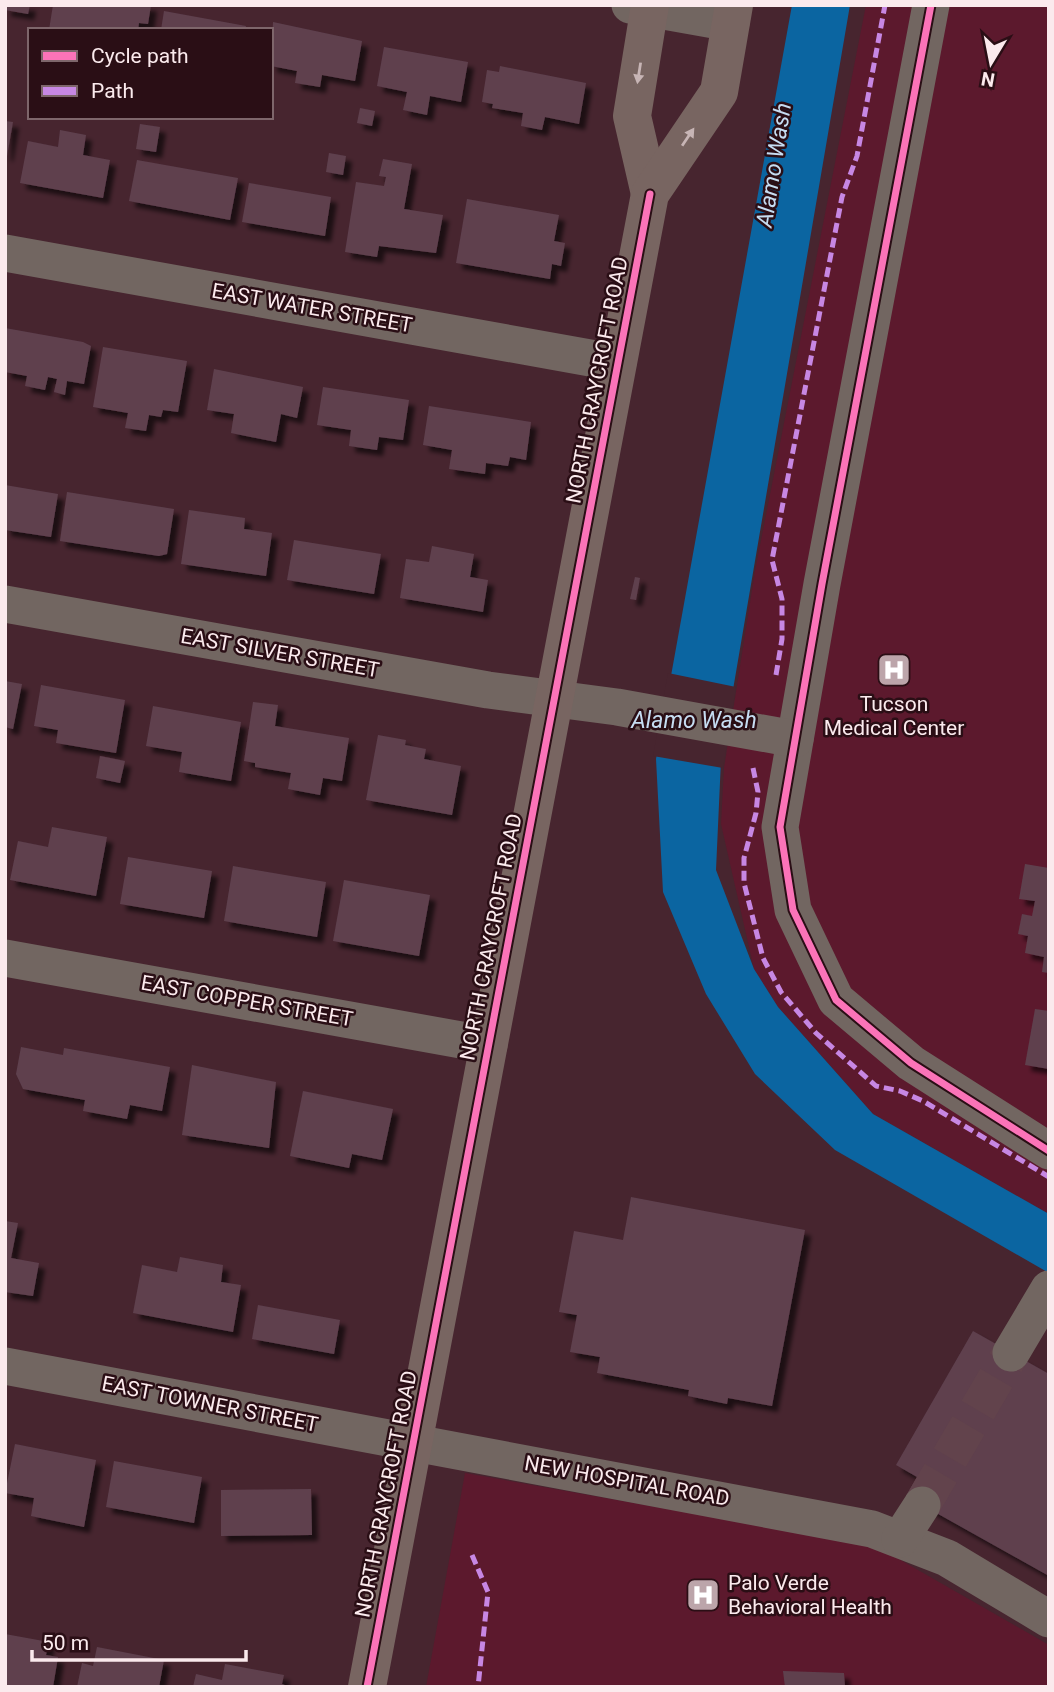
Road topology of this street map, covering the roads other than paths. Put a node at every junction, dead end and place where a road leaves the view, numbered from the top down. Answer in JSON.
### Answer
{"nodes":[{"id":1,"x":931,"y":5,"type":"edge"},
{"id":2,"x":643,"y":6,"type":"edge"},
{"id":3,"x":733,"y":14,"type":"edge"},
{"id":4,"x":650,"y":194,"type":"junction"},
{"id":5,"x":5,"y":253,"type":"edge"},
{"id":6,"x":618,"y":363,"type":"junction"},
{"id":7,"x":5,"y":604,"type":"edge"},
{"id":8,"x":554,"y":698,"type":"junction"},
{"id":9,"x":794,"y":739,"type":"junction"},
{"id":10,"x":5,"y":958,"type":"edge"},
{"id":11,"x":489,"y":1045,"type":"junction"},
{"id":12,"x":1049,"y":1151,"type":"edge"},
{"id":13,"x":1042,"y":1301,"type":"edge"},
{"id":14,"x":1011,"y":1353,"type":"tunnel mouth"},
{"id":15,"x":5,"y":1366,"type":"edge"},
{"id":16,"x":414,"y":1442,"type":"junction"},
{"id":17,"x":922,"y":1505,"type":"tunnel mouth"},
{"id":18,"x":900,"y":1539,"type":"junction"},
{"id":19,"x":1049,"y":1619,"type":"edge"},
{"id":20,"x":367,"y":1687,"type":"edge"}],
"edges":[{"from":1,"to":9,"type":"street"},
{"from":2,"to":3,"type":"street"},
{"from":2,"to":4,"type":"main road","name":"NORTH CRAYCROFT ROAD","one_way":true},
{"from":4,"to":3,"type":"main road","name":"NORTH CRAYCROFT ROAD","one_way":true},
{"from":4,"to":6,"type":"main road","name":"NORTH CRAYCROFT ROAD"},
{"from":5,"to":6,"type":"street","name":"EAST WATER STREET"},
{"from":6,"to":8,"type":"main road","name":"NORTH CRAYCROFT ROAD"},
{"from":7,"to":8,"type":"street","name":"EAST SILVER STREET"},
{"from":8,"to":9,"type":"street","name":"EAST SILVER STREET"},
{"from":8,"to":11,"type":"main road","name":"NORTH CRAYCROFT ROAD"},
{"from":9,"to":12,"type":"street"},
{"from":10,"to":11,"type":"street","name":"EAST COPPER STREET"},
{"from":11,"to":16,"type":"main road","name":"NORTH CRAYCROFT ROAD"},
{"from":13,"to":14,"type":"street"},
{"from":15,"to":16,"type":"street","name":"EAST TOWNER STREET"},
{"from":16,"to":18,"type":"street","name":"NEW HOSPITAL ROAD"},
{"from":16,"to":20,"type":"main road","name":"NORTH CRAYCROFT ROAD"},
{"from":17,"to":18,"type":"street"},
{"from":18,"to":19,"type":"street","name":"NEW HOSPITAL ROAD"}]}
